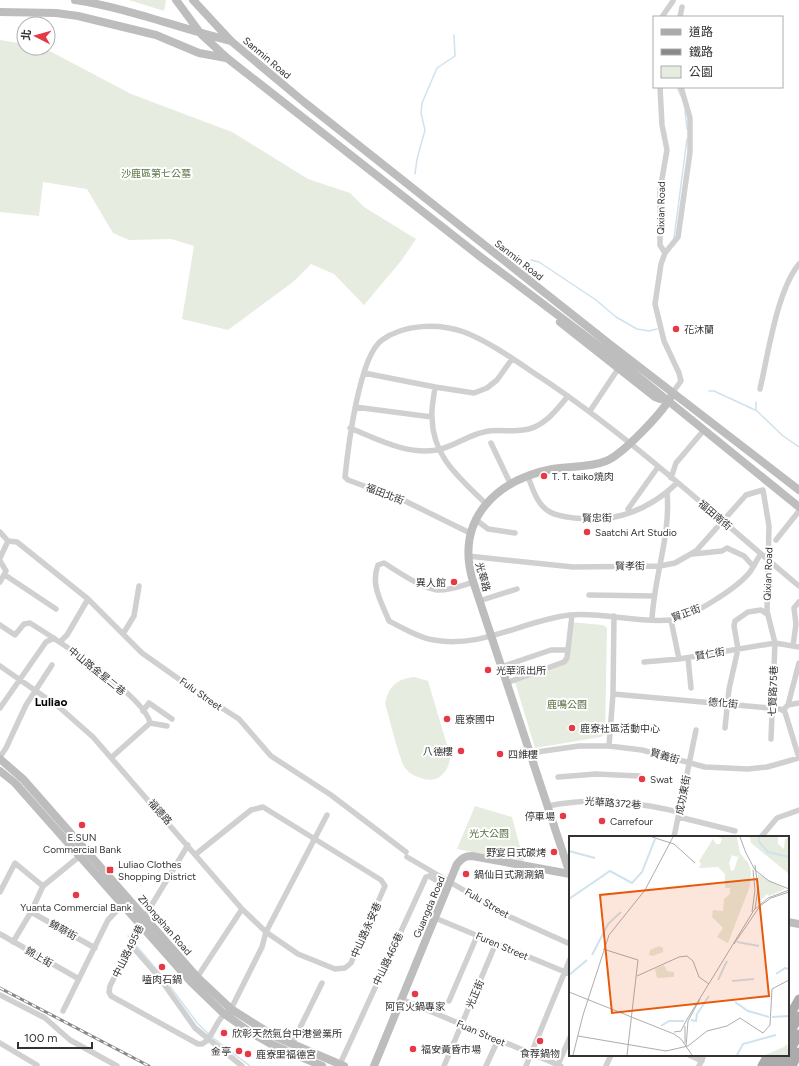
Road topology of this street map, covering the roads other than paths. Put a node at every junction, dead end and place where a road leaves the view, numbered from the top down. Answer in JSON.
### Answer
{"nodes":[{"id":1,"x":75,"y":0,"type":"edge"},
{"id":2,"x":176,"y":0,"type":"edge"},
{"id":3,"x":193,"y":0,"type":"edge"},
{"id":4,"x":672,"y":2,"type":"dead end"},
{"id":5,"x":682,"y":7,"type":"dead end"},
{"id":6,"x":0,"y":12,"type":"edge"},
{"id":7,"x":663,"y":16,"type":"edge"},
{"id":8,"x":680,"y":16,"type":"edge"},
{"id":9,"x":201,"y":34,"type":"junction"},
{"id":10,"x":231,"y":41,"type":"junction"},
{"id":11,"x":227,"y":58,"type":"junction"},
{"id":12,"x":660,"y":88,"type":"edge"},
{"id":13,"x":681,"y":88,"type":"edge"},
{"id":14,"x":484,"y":245,"type":"junction"},
{"id":15,"x":665,"y":253,"type":"junction"},
{"id":16,"x":478,"y":254,"type":"junction"},
{"id":17,"x":799,"y":264,"type":"edge"},
{"id":18,"x":535,"y":298,"type":"junction"},
{"id":19,"x":512,"y":358,"type":"junction"},
{"id":20,"x":618,"y":369,"type":"junction"},
{"id":21,"x":364,"y":373,"type":"junction"},
{"id":22,"x":435,"y":387,"type":"junction"},
{"id":23,"x":760,"y":389,"type":"dead end"},
{"id":24,"x":673,"y":392,"type":"junction"},
{"id":25,"x":568,"y":396,"type":"junction"},
{"id":26,"x":668,"y":401,"type":"junction"},
{"id":27,"x":355,"y":406,"type":"junction"},
{"id":28,"x":590,"y":411,"type":"junction"},
{"id":29,"x":432,"y":416,"type":"junction"},
{"id":30,"x":350,"y":428,"type":"junction"},
{"id":31,"x":704,"y":430,"type":"junction"},
{"id":32,"x":491,"y":443,"type":"dead end"},
{"id":33,"x":630,"y":444,"type":"junction"},
{"id":34,"x":439,"y":449,"type":"junction"},
{"id":35,"x":658,"y":467,"type":"junction"},
{"id":36,"x":776,"y":473,"type":"junction"},
{"id":37,"x":528,"y":477,"type":"junction"},
{"id":38,"x":671,"y":478,"type":"junction"},
{"id":39,"x":677,"y":483,"type":"junction"},
{"id":40,"x":770,"y":483,"type":"junction"},
{"id":41,"x":511,"y":485,"type":"junction"},
{"id":42,"x":764,"y":490,"type":"junction"},
{"id":43,"x":799,"y":490,"type":"edge"},
{"id":44,"x":668,"y":492,"type":"junction"},
{"id":45,"x":486,"y":504,"type":"junction"},
{"id":46,"x":799,"y":507,"type":"edge"},
{"id":47,"x":628,"y":509,"type":"dead end"},
{"id":48,"x":799,"y":511,"type":"edge"},
{"id":49,"x":475,"y":519,"type":"junction"},
{"id":50,"x":722,"y":521,"type":"junction"},
{"id":51,"x":0,"y":532,"type":"edge"},
{"id":52,"x":470,"y":533,"type":"junction"},
{"id":53,"x":515,"y":533,"type":"dead end"},
{"id":54,"x":776,"y":540,"type":"dead end"},
{"id":55,"x":8,"y":541,"type":"junction"},
{"id":56,"x":692,"y":554,"type":"junction"},
{"id":57,"x":761,"y":554,"type":"junction"},
{"id":58,"x":468,"y":556,"type":"junction"},
{"id":59,"x":0,"y":559,"type":"edge"},
{"id":60,"x":768,"y":560,"type":"junction"},
{"id":61,"x":660,"y":566,"type":"junction"},
{"id":62,"x":753,"y":566,"type":"junction"},
{"id":63,"x":5,"y":575,"type":"junction"},
{"id":64,"x":0,"y":582,"type":"edge"},
{"id":65,"x":474,"y":582,"type":"junction"},
{"id":66,"x":140,"y":586,"type":"dead end"},
{"id":67,"x":799,"y":586,"type":"edge"},
{"id":68,"x":516,"y":588,"type":"dead end"},
{"id":69,"x":589,"y":595,"type":"dead end"},
{"id":70,"x":653,"y":596,"type":"junction"},
{"id":71,"x":88,"y":598,"type":"junction"},
{"id":72,"x":479,"y":601,"type":"junction"},
{"id":73,"x":799,"y":602,"type":"edge"},
{"id":74,"x":56,"y":609,"type":"dead end"},
{"id":75,"x":767,"y":614,"type":"junction"},
{"id":76,"x":572,"y":615,"type":"junction"},
{"id":77,"x":614,"y":616,"type":"junction"},
{"id":78,"x":652,"y":620,"type":"junction"},
{"id":79,"x":671,"y":620,"type":"junction"},
{"id":80,"x":0,"y":625,"type":"edge"},
{"id":81,"x":123,"y":634,"type":"junction"},
{"id":82,"x":491,"y":637,"type":"junction"},
{"id":83,"x":54,"y":638,"type":"junction"},
{"id":84,"x":60,"y":642,"type":"junction"},
{"id":85,"x":775,"y":643,"type":"junction"},
{"id":86,"x":796,"y":646,"type":"edge"},
{"id":87,"x":738,"y":649,"type":"junction"},
{"id":88,"x":568,"y":650,"type":"junction"},
{"id":89,"x":688,"y":658,"type":"junction"},
{"id":90,"x":679,"y":659,"type":"junction"},
{"id":91,"x":644,"y":662,"type":"dead end"},
{"id":92,"x":799,"y":663,"type":"edge"},
{"id":93,"x":52,"y":665,"type":"dead end"},
{"id":94,"x":0,"y":666,"type":"edge"},
{"id":95,"x":501,"y":667,"type":"junction"},
{"id":96,"x":20,"y":680,"type":"junction"},
{"id":97,"x":506,"y":683,"type":"junction"},
{"id":98,"x":691,"y":688,"type":"dead end"},
{"id":99,"x":37,"y":690,"type":"junction"},
{"id":100,"x":613,"y":694,"type":"junction"},
{"id":101,"x":728,"y":703,"type":"junction"},
{"id":102,"x":799,"y":703,"type":"edge"},
{"id":103,"x":788,"y":705,"type":"junction"},
{"id":104,"x":773,"y":707,"type":"junction"},
{"id":105,"x":0,"y":708,"type":"edge"},
{"id":106,"x":783,"y":710,"type":"junction"},
{"id":107,"x":143,"y":711,"type":"junction"},
{"id":108,"x":172,"y":719,"type":"dead end"},
{"id":109,"x":150,"y":723,"type":"junction"},
{"id":110,"x":167,"y":726,"type":"dead end"},
{"id":111,"x":725,"y":728,"type":"dead end"},
{"id":112,"x":696,"y":730,"type":"dead end"},
{"id":113,"x":771,"y":739,"type":"dead end"},
{"id":114,"x":609,"y":746,"type":"junction"},
{"id":115,"x":530,"y":753,"type":"junction"},
{"id":116,"x":112,"y":757,"type":"junction"},
{"id":117,"x":0,"y":758,"type":"edge"},
{"id":118,"x":799,"y":758,"type":"edge"},
{"id":119,"x":689,"y":763,"type":"junction"},
{"id":120,"x":0,"y":771,"type":"edge"},
{"id":121,"x":639,"y":776,"type":"dead end"},
{"id":122,"x":558,"y":777,"type":"dead end"},
{"id":123,"x":547,"y":806,"type":"junction"},
{"id":124,"x":799,"y":810,"type":"edge"},
{"id":125,"x":327,"y":814,"type":"dead end"},
{"id":126,"x":679,"y":815,"type":"junction"},
{"id":127,"x":735,"y":831,"type":"dead end"},
{"id":128,"x":674,"y":836,"type":"edge"},
{"id":129,"x":762,"y":836,"type":"edge"},
{"id":130,"x":316,"y":839,"type":"junction"},
{"id":131,"x":188,"y":845,"type":"junction"},
{"id":132,"x":83,"y":854,"type":"junction"},
{"id":133,"x":196,"y":854,"type":"junction"},
{"id":134,"x":569,"y":872,"type":"edge"},
{"id":135,"x":569,"y":875,"type":"edge"},
{"id":136,"x":449,"y":884,"type":"junction"},
{"id":137,"x":42,"y":886,"type":"junction"},
{"id":138,"x":0,"y":892,"type":"edge"},
{"id":139,"x":123,"y":904,"type":"junction"},
{"id":140,"x":242,"y":909,"type":"junction"},
{"id":141,"x":31,"y":912,"type":"junction"},
{"id":142,"x":145,"y":916,"type":"junction"},
{"id":143,"x":435,"y":918,"type":"junction"},
{"id":144,"x":789,"y":922,"type":"edge"},
{"id":145,"x":141,"y":924,"type":"junction"},
{"id":146,"x":799,"y":924,"type":"edge"},
{"id":147,"x":266,"y":932,"type":"junction"},
{"id":148,"x":0,"y":934,"type":"edge"},
{"id":149,"x":477,"y":936,"type":"junction"},
{"id":150,"x":13,"y":942,"type":"junction"},
{"id":151,"x":496,"y":943,"type":"junction"},
{"id":152,"x":569,"y":944,"type":"edge"},
{"id":153,"x":131,"y":945,"type":"junction"},
{"id":154,"x":95,"y":948,"type":"junction"},
{"id":155,"x":568,"y":973,"type":"edge"},
{"id":156,"x":197,"y":977,"type":"junction"},
{"id":157,"x":79,"y":979,"type":"junction"},
{"id":158,"x":322,"y":983,"type":"dead end"},
{"id":159,"x":192,"y":984,"type":"junction"},
{"id":160,"x":0,"y":995,"type":"edge"},
{"id":161,"x":799,"y":998,"type":"edge"},
{"id":162,"x":401,"y":999,"type":"junction"},
{"id":163,"x":449,"y":1002,"type":"dead end"},
{"id":164,"x":231,"y":1009,"type":"junction"},
{"id":165,"x":63,"y":1011,"type":"dead end"},
{"id":166,"x":223,"y":1014,"type":"junction"},
{"id":167,"x":799,"y":1016,"type":"edge"},
{"id":168,"x":789,"y":1017,"type":"edge"},
{"id":169,"x":462,"y":1024,"type":"junction"},
{"id":170,"x":799,"y":1034,"type":"edge"},
{"id":171,"x":789,"y":1035,"type":"edge"},
{"id":172,"x":208,"y":1039,"type":"junction"},
{"id":173,"x":569,"y":1039,"type":"edge"},
{"id":174,"x":498,"y":1040,"type":"junction"},
{"id":175,"x":0,"y":1042,"type":"edge"},
{"id":176,"x":292,"y":1044,"type":"junction"},
{"id":177,"x":799,"y":1052,"type":"edge"},
{"id":178,"x":531,"y":1053,"type":"junction"},
{"id":179,"x":789,"y":1053,"type":"edge"},
{"id":180,"x":611,"y":1056,"type":"edge"},
{"id":181,"x":692,"y":1056,"type":"edge"},
{"id":182,"x":767,"y":1056,"type":"edge"},
{"id":183,"x":777,"y":1056,"type":"edge"},
{"id":184,"x":787,"y":1056,"type":"edge"},
{"id":185,"x":702,"y":1061,"type":"edge"},
{"id":186,"x":37,"y":1065,"type":"dead end"},
{"id":187,"x":342,"y":1065,"type":"edge"},
{"id":188,"x":560,"y":1065,"type":"edge"},
{"id":189,"x":117,"y":1066,"type":"edge"},
{"id":190,"x":242,"y":1066,"type":"edge"},
{"id":191,"x":322,"y":1066,"type":"edge"},
{"id":192,"x":374,"y":1066,"type":"edge"},
{"id":193,"x":444,"y":1066,"type":"edge"},
{"id":194,"x":486,"y":1066,"type":"edge"},
{"id":195,"x":526,"y":1066,"type":"edge"},
{"id":196,"x":606,"y":1066,"type":"edge"},
{"id":197,"x":762,"y":1066,"type":"edge"},
{"id":198,"x":772,"y":1066,"type":"edge"},
{"id":199,"x":782,"y":1066,"type":"edge"},
{"id":200,"x":792,"y":1066,"type":"edge"}],
"edges":[{"from":1,"to":9,"type":"street","name":"Sanmin Road"},
{"from":2,"to":9,"type":"street","name":"Sanmin Road"},
{"from":3,"to":10,"type":"street","name":"Sanmin Road"},
{"from":4,"to":7,"type":"street"},
{"from":5,"to":8,"type":"street"},
{"from":6,"to":11,"type":"street","name":"Sanmin Road"},
{"from":9,"to":10,"type":"street","name":"Sanmin Road"},
{"from":9,"to":11,"type":"street","name":"Sanmin Road"},
{"from":10,"to":14,"type":"street","name":"Sanmin Road"},
{"from":11,"to":16,"type":"street","name":"Sanmin Road"},
{"from":12,"to":15,"type":"street","name":"Qixian Road"},
{"from":13,"to":15,"type":"street"},
{"from":14,"to":16,"type":"street"},
{"from":14,"to":24,"type":"street","name":"Sanmin Road"},
{"from":15,"to":24,"type":"street"},
{"from":16,"to":18,"type":"street","name":"Sanmin Road"},
{"from":17,"to":23,"type":"street"},
{"from":18,"to":20,"type":"street","name":"Sanmin Road"},
{"from":18,"to":26,"type":"street","name":"Sanmin Road"},
{"from":19,"to":21,"type":"street","name":"福田北街"},
{"from":19,"to":22,"type":"street"},
{"from":19,"to":25,"type":"street","name":"福田北街"},
{"from":20,"to":26,"type":"street","name":"Sanmin Road"},
{"from":20,"to":28,"type":"street"},
{"from":21,"to":22,"type":"street"},
{"from":21,"to":27,"type":"street","name":"福田北街"},
{"from":22,"to":29,"type":"street"},
{"from":24,"to":26,"type":"street","name":"光華路"},
{"from":24,"to":36,"type":"street","name":"Sanmin Road"},
{"from":25,"to":28,"type":"street","name":"福田北街"},
{"from":25,"to":34,"type":"street"},
{"from":26,"to":31,"type":"street","name":"Sanmin Road"},
{"from":26,"to":33,"type":"street","name":"光華路"},
{"from":27,"to":29,"type":"street"},
{"from":27,"to":30,"type":"street","name":"福田北街"},
{"from":28,"to":33,"type":"street","name":"福田北街"},
{"from":29,"to":34,"type":"street"},
{"from":30,"to":34,"type":"street"},
{"from":30,"to":52,"type":"street","name":"福田北街"},
{"from":31,"to":38,"type":"street"},
{"from":31,"to":40,"type":"street","name":"Sanmin Road"},
{"from":32,"to":41,"type":"street"},
{"from":33,"to":35,"type":"street","name":"福田南街"},
{"from":33,"to":37,"type":"street","name":"光華路"},
{"from":34,"to":45,"type":"street"},
{"from":35,"to":38,"type":"street","name":"福田南街"},
{"from":35,"to":47,"type":"street"},
{"from":36,"to":40,"type":"street"},
{"from":36,"to":43,"type":"street","name":"Sanmin Road"},
{"from":37,"to":41,"type":"street","name":"光華路"},
{"from":37,"to":44,"type":"street","name":"賢忠街"},
{"from":38,"to":39,"type":"street","name":"福田南街"},
{"from":39,"to":44,"type":"street","name":"賢忠街"},
{"from":39,"to":50,"type":"street","name":"福田南街"},
{"from":40,"to":42,"type":"street"},
{"from":40,"to":46,"type":"street","name":"Sanmin Road"},
{"from":41,"to":45,"type":"street","name":"光華路"},
{"from":42,"to":50,"type":"street","name":"賢孝街"},
{"from":42,"to":60,"type":"street","name":"Qixian Road"},
{"from":44,"to":61,"type":"street"},
{"from":45,"to":49,"type":"street","name":"光華路"},
{"from":48,"to":54,"type":"street"},
{"from":49,"to":52,"type":"street","name":"光華路"},
{"from":49,"to":53,"type":"street"},
{"from":50,"to":56,"type":"street","name":"賢孝街"},
{"from":50,"to":57,"type":"street","name":"福田南街"},
{"from":51,"to":55,"type":"street","name":"Fulu Street"},
{"from":52,"to":58,"type":"street","name":"光華路"},
{"from":55,"to":59,"type":"street"},
{"from":55,"to":71,"type":"street","name":"Fulu Street"},
{"from":56,"to":61,"type":"street","name":"賢孝街"},
{"from":56,"to":62,"type":"street"},
{"from":57,"to":60,"type":"street","name":"福田南街"},
{"from":57,"to":62,"type":"street","name":"賢正街"},
{"from":58,"to":61,"type":"street","name":"賢孝街"},
{"from":58,"to":65,"type":"street","name":"光華路"},
{"from":59,"to":63,"type":"street"},
{"from":60,"to":67,"type":"street","name":"福田南街"},
{"from":60,"to":75,"type":"street","name":"Qixian Road"},
{"from":61,"to":70,"type":"street"},
{"from":62,"to":79,"type":"street","name":"賢正街"},
{"from":63,"to":64,"type":"street"},
{"from":63,"to":74,"type":"street"},
{"from":65,"to":72,"type":"street","name":"光華路"},
{"from":65,"to":82,"type":"street","name":"賢正街"},
{"from":66,"to":81,"type":"street"},
{"from":68,"to":72,"type":"street"},
{"from":69,"to":70,"type":"street"},
{"from":70,"to":78,"type":"street"},
{"from":71,"to":81,"type":"street","name":"Fulu Street"},
{"from":71,"to":84,"type":"street"},
{"from":72,"to":82,"type":"street","name":"光華路"},
{"from":73,"to":86,"type":"street"},
{"from":75,"to":85,"type":"street","name":"Qixian Road"},
{"from":75,"to":87,"type":"street"},
{"from":76,"to":77,"type":"street","name":"賢正街"},
{"from":76,"to":82,"type":"street","name":"賢正街"},
{"from":76,"to":88,"type":"street"},
{"from":77,"to":78,"type":"street","name":"賢正街"},
{"from":77,"to":100,"type":"street"},
{"from":78,"to":79,"type":"street","name":"賢正街"},
{"from":79,"to":90,"type":"street"},
{"from":80,"to":83,"type":"street","name":"中山路金星二巷"},
{"from":81,"to":136,"type":"street","name":"Fulu Street"},
{"from":82,"to":95,"type":"street","name":"光華路"},
{"from":83,"to":84,"type":"street","name":"中山路金星二巷"},
{"from":83,"to":96,"type":"street"},
{"from":84,"to":107,"type":"street","name":"中山路金星二巷"},
{"from":85,"to":86,"type":"street"},
{"from":85,"to":87,"type":"street","name":"賢仁街"},
{"from":85,"to":104,"type":"street","name":"七賢路75巷"},
{"from":87,"to":89,"type":"street","name":"賢仁街"},
{"from":87,"to":101,"type":"street"},
{"from":88,"to":95,"type":"street"},
{"from":88,"to":97,"type":"street"},
{"from":89,"to":90,"type":"street","name":"賢仁街"},
{"from":89,"to":98,"type":"street"},
{"from":90,"to":91,"type":"street","name":"賢仁街"},
{"from":92,"to":103,"type":"street"},
{"from":93,"to":99,"type":"street"},
{"from":94,"to":96,"type":"street","name":"福德路"},
{"from":95,"to":97,"type":"street","name":"光華路"},
{"from":96,"to":99,"type":"street","name":"福德路"},
{"from":96,"to":105,"type":"street"},
{"from":97,"to":115,"type":"street","name":"光華路"},
{"from":99,"to":116,"type":"street","name":"福德路"},
{"from":99,"to":117,"type":"street"},
{"from":100,"to":101,"type":"street","name":"德化街"},
{"from":100,"to":114,"type":"street"},
{"from":101,"to":104,"type":"street","name":"德化街"},
{"from":101,"to":111,"type":"street"},
{"from":102,"to":103,"type":"street"},
{"from":103,"to":106,"type":"street"},
{"from":104,"to":106,"type":"street","name":"德化街"},
{"from":104,"to":113,"type":"street","name":"七賢路75巷"},
{"from":106,"to":118,"type":"street"},
{"from":107,"to":108,"type":"street"},
{"from":107,"to":109,"type":"street","name":"中山路金星二巷"},
{"from":109,"to":110,"type":"street"},
{"from":109,"to":116,"type":"street"},
{"from":112,"to":119,"type":"street","name":"成功東街"},
{"from":114,"to":115,"type":"street","name":"賢義街"},
{"from":114,"to":119,"type":"street","name":"賢義街"},
{"from":115,"to":123,"type":"street","name":"光華路"},
{"from":116,"to":131,"type":"street","name":"福德路"},
{"from":117,"to":132,"type":"street","name":"Zhongshan Road"},
{"from":118,"to":119,"type":"street","name":"賢義街"},
{"from":119,"to":126,"type":"street","name":"成功東街"},
{"from":120,"to":132,"type":"street","name":"Zhongshan Road"},
{"from":121,"to":122,"type":"street"},
{"from":123,"to":126,"type":"street","name":"光華路372巷"},
{"from":123,"to":134,"type":"street","name":"光華路"},
{"from":124,"to":129,"type":"street"},
{"from":125,"to":130,"type":"street"},
{"from":126,"to":127,"type":"street","name":"光華路372巷"},
{"from":126,"to":128,"type":"street","name":"成功東街"},
{"from":130,"to":133,"type":"street","name":"中山路永安巷"},
{"from":130,"to":147,"type":"street"},
{"from":130,"to":147,"type":"street","name":"中山路永安巷"},
{"from":131,"to":133,"type":"street","name":"福德路"},
{"from":131,"to":142,"type":"street","name":"中山路495巷"},
{"from":132,"to":137,"type":"street"},
{"from":132,"to":139,"type":"street","name":"Zhongshan Road"},
{"from":132,"to":142,"type":"street","name":"Zhongshan Road"},
{"from":133,"to":140,"type":"street","name":"福德路"},
{"from":135,"to":136,"type":"street","name":"Guangda Road"},
{"from":136,"to":143,"type":"street","name":"Guangda Road"},
{"from":136,"to":152,"type":"street","name":"Fulu Street"},
{"from":136,"to":187,"type":"street","name":"中山路466巷"},
{"from":137,"to":138,"type":"street"},
{"from":137,"to":141,"type":"street"},
{"from":139,"to":145,"type":"street","name":"Zhongshan Road"},
{"from":139,"to":154,"type":"street"},
{"from":140,"to":147,"type":"street","name":"福德路"},
{"from":140,"to":156,"type":"street"},
{"from":141,"to":150,"type":"street"},
{"from":141,"to":154,"type":"street","name":"錦華街"},
{"from":142,"to":145,"type":"street","name":"中山路495巷"},
{"from":142,"to":156,"type":"street","name":"Zhongshan Road"},
{"from":143,"to":149,"type":"street","name":"Furen Street"},
{"from":143,"to":162,"type":"street","name":"Guangda Road"},
{"from":144,"to":146,"type":"street"},
{"from":145,"to":153,"type":"street","name":"中山路495巷"},
{"from":145,"to":159,"type":"street","name":"Zhongshan Road"},
{"from":147,"to":164,"type":"street"},
{"from":148,"to":150,"type":"street","name":"錦上街"},
{"from":149,"to":151,"type":"street","name":"Furen Street"},
{"from":149,"to":163,"type":"street"},
{"from":150,"to":157,"type":"street","name":"錦上街"},
{"from":151,"to":155,"type":"street","name":"Furen Street"},
{"from":151,"to":169,"type":"street","name":"光正街"},
{"from":153,"to":172,"type":"street"},
{"from":153,"to":172,"type":"street","name":"中山路495巷"},
{"from":154,"to":157,"type":"street"},
{"from":155,"to":178,"type":"street"},
{"from":156,"to":159,"type":"street"},
{"from":156,"to":164,"type":"street","name":"Zhongshan Road"},
{"from":157,"to":165,"type":"street"},
{"from":158,"to":176,"type":"street"},
{"from":159,"to":166,"type":"street","name":"Zhongshan Road"},
{"from":160,"to":189,"type":"street"},
{"from":161,"to":168,"type":"main road"},
{"from":162,"to":169,"type":"street","name":"Fuan Street"},
{"from":162,"to":192,"type":"street","name":"Guangda Road"},
{"from":164,"to":166,"type":"street"},
{"from":164,"to":176,"type":"street","name":"Zhongshan Road"},
{"from":166,"to":172,"type":"street"},
{"from":166,"to":191,"type":"street","name":"Zhongshan Road"},
{"from":167,"to":171,"type":"main road"},
{"from":169,"to":174,"type":"street","name":"Fuan Street"},
{"from":169,"to":193,"type":"street","name":"光正街"},
{"from":170,"to":179,"type":"main road"},
{"from":172,"to":190,"type":"street"},
{"from":173,"to":188,"type":"street"},
{"from":174,"to":178,"type":"street","name":"Fuan Street"},
{"from":174,"to":194,"type":"street"},
{"from":175,"to":186,"type":"street"},
{"from":176,"to":187,"type":"street","name":"Zhongshan Road"},
{"from":177,"to":200,"type":"main road"},
{"from":178,"to":188,"type":"street","name":"Fuan Street"},
{"from":178,"to":195,"type":"street"},
{"from":180,"to":196,"type":"street"},
{"from":181,"to":185,"type":"street"},
{"from":182,"to":197,"type":"main road"},
{"from":183,"to":198,"type":"main road"},
{"from":184,"to":199,"type":"main road"}]}
